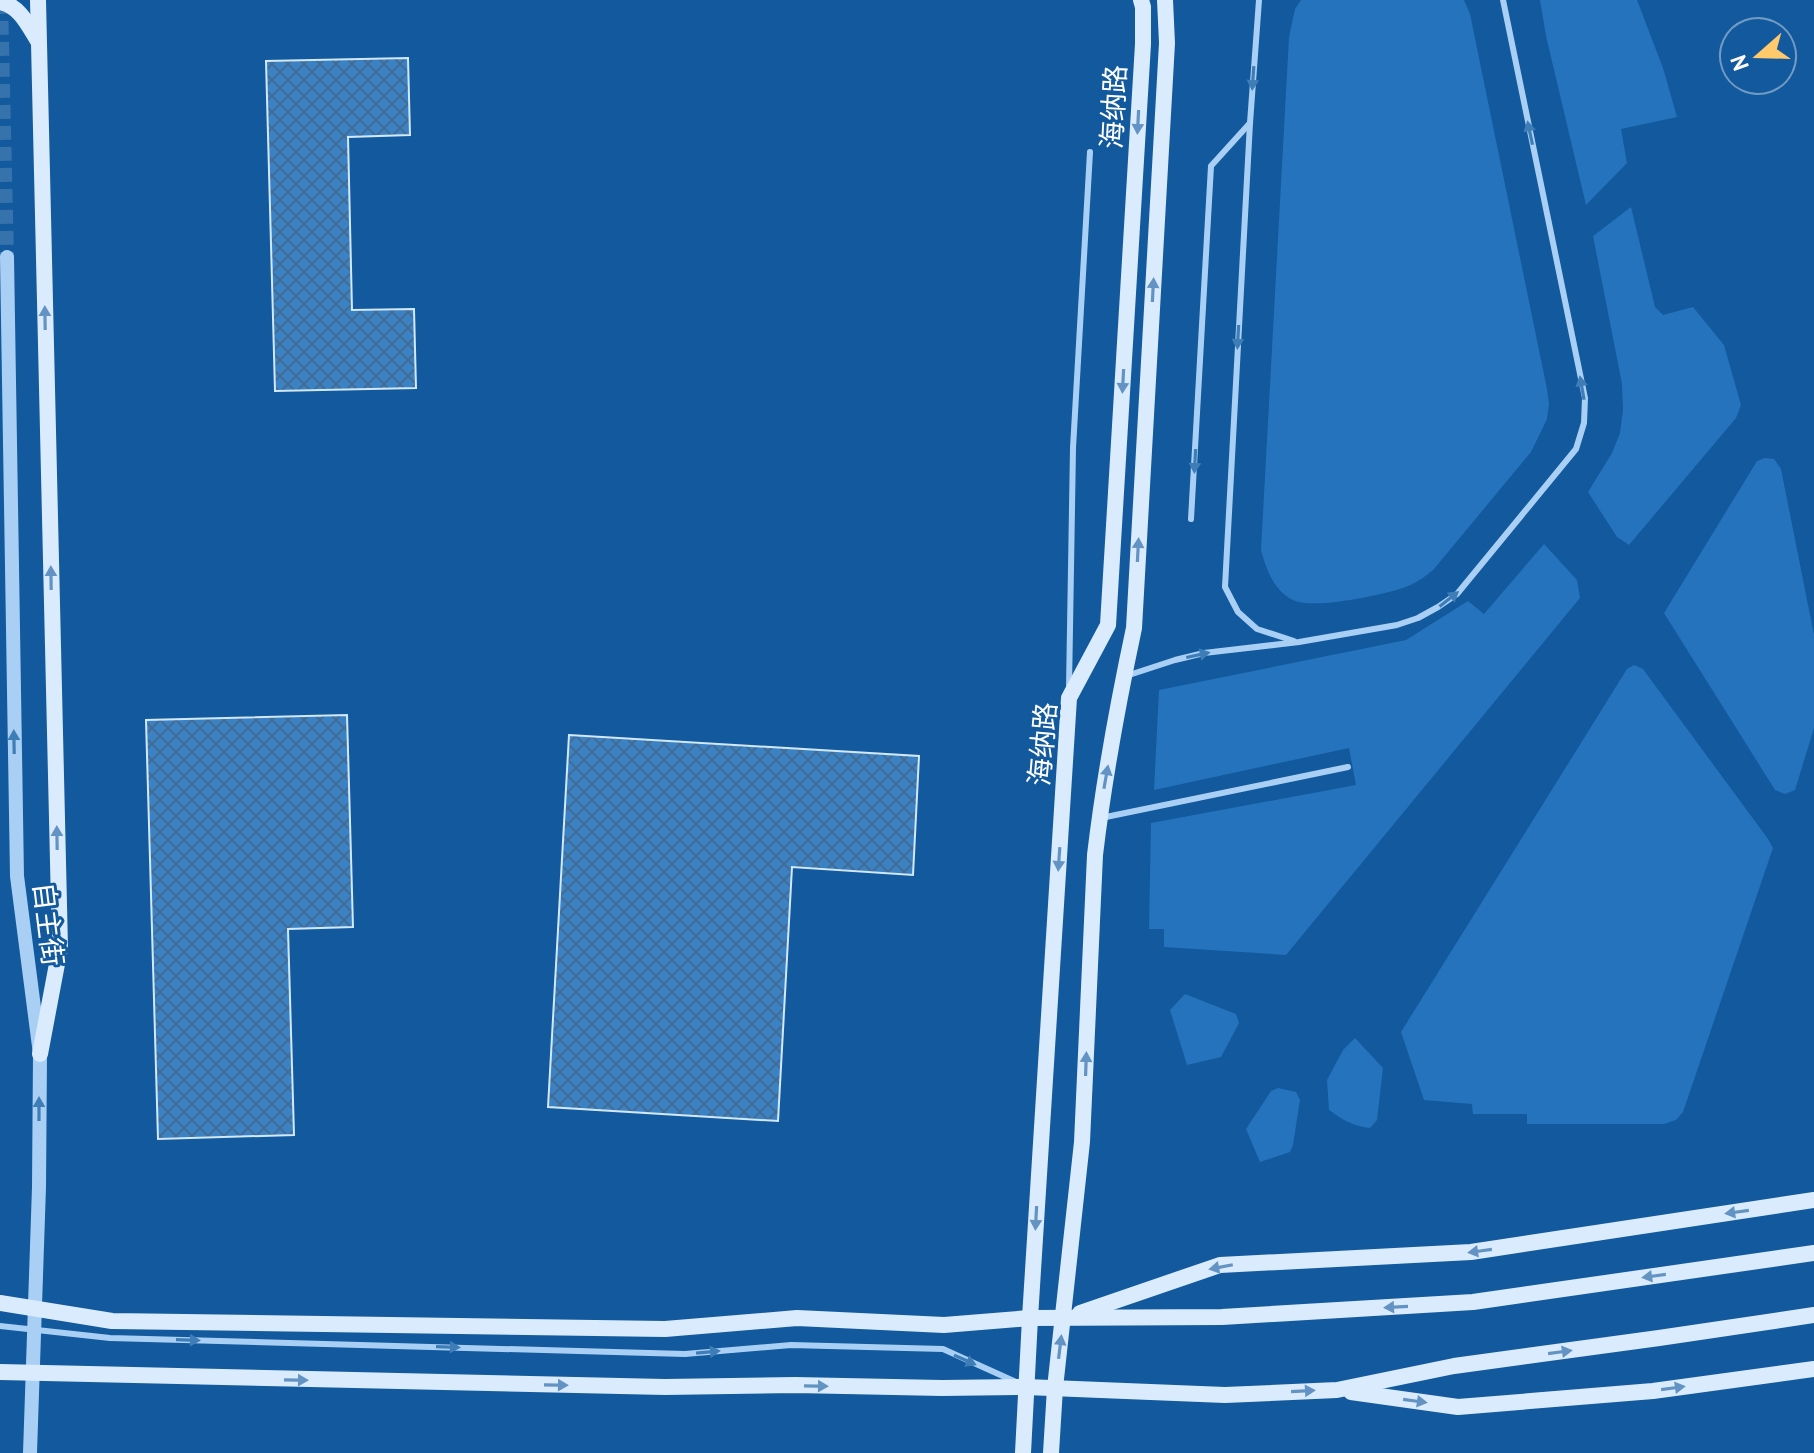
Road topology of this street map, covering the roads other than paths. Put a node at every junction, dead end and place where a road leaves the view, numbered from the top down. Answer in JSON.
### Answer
{"nodes":[{"id":1,"x":38,"y":0,"type":"edge"},
{"id":2,"x":1141,"y":0,"type":"edge"},
{"id":3,"x":1165,"y":0,"type":"edge"},
{"id":4,"x":1259,"y":0,"type":"edge"},
{"id":5,"x":1503,"y":0,"type":"edge"},
{"id":6,"x":0,"y":2,"type":"edge"},
{"id":7,"x":39,"y":43,"type":"junction"},
{"id":8,"x":1250,"y":123,"type":"junction"},
{"id":9,"x":1090,"y":152,"type":"dead end"},
{"id":10,"x":7,"y":257,"type":"dead end"},
{"id":11,"x":1191,"y":519,"type":"dead end"},
{"id":12,"x":1299,"y":642,"type":"junction"},
{"id":13,"x":1123,"y":677,"type":"junction"},
{"id":14,"x":1069,"y":698,"type":"junction"},
{"id":15,"x":1348,"y":767,"type":"dead end"},
{"id":16,"x":1099,"y":818,"type":"junction"},
{"id":17,"x":40,"y":1054,"type":"junction"},
{"id":18,"x":1814,"y":1200,"type":"edge"},
{"id":19,"x":1814,"y":1253,"type":"edge"},
{"id":20,"x":0,"y":1303,"type":"edge"},
{"id":21,"x":35,"y":1308,"type":"junction"},
{"id":22,"x":1814,"y":1315,"type":"edge"},
{"id":23,"x":1030,"y":1318,"type":"junction"},
{"id":24,"x":1064,"y":1318,"type":"junction"},
{"id":25,"x":0,"y":1326,"type":"edge"},
{"id":26,"x":34,"y":1330,"type":"junction"},
{"id":27,"x":1814,"y":1369,"type":"edge"},
{"id":28,"x":0,"y":1372,"type":"edge"},
{"id":29,"x":32,"y":1373,"type":"junction"},
{"id":30,"x":1026,"y":1387,"type":"junction"},
{"id":31,"x":1055,"y":1388,"type":"junction"},
{"id":32,"x":1337,"y":1390,"type":"junction"},
{"id":33,"x":30,"y":1453,"type":"edge"},
{"id":34,"x":1023,"y":1453,"type":"edge"},
{"id":35,"x":1051,"y":1453,"type":"edge"}],
"edges":[{"from":1,"to":7,"type":"main road"},
{"from":2,"to":14,"type":"main road","name":"海纳路","one_way":true},
{"from":13,"to":3,"type":"main road","name":"海纳路","one_way":true},
{"from":4,"to":8,"type":"lane","one_way":true},
{"from":12,"to":5,"type":"lane","one_way":true},
{"from":6,"to":7,"type":"main road"},
{"from":17,"to":7,"type":"main road","one_way":true},
{"from":8,"to":11,"type":"lane","one_way":true},
{"from":8,"to":12,"type":"lane","one_way":true},
{"from":9,"to":14,"type":"lane"},
{"from":17,"to":10,"type":"street","name":"自主街","one_way":true},
{"from":13,"to":12,"type":"lane","one_way":true},
{"from":16,"to":13,"type":"main road","name":"海纳路","one_way":true},
{"from":14,"to":23,"type":"main road","name":"海纳路","one_way":true},
{"from":15,"to":16,"type":"lane"},
{"from":24,"to":16,"type":"main road","name":"海纳路","one_way":true},
{"from":21,"to":17,"type":"street","name":"自主街","one_way":true},
{"from":18,"to":24,"type":"main road","one_way":true},
{"from":19,"to":24,"type":"main road","one_way":true},
{"from":20,"to":21,"type":"main road"},
{"from":21,"to":23,"type":"main road"},
{"from":21,"to":26,"type":"street","name":"自主街"},
{"from":32,"to":22,"type":"main road","one_way":true},
{"from":23,"to":24,"type":"main road"},
{"from":23,"to":30,"type":"main road","name":"海纳路"},
{"from":31,"to":24,"type":"main road","name":"海纳路","one_way":true},
{"from":25,"to":26,"type":"lane"},
{"from":26,"to":29,"type":"street","name":"自主街"},
{"from":26,"to":30,"type":"lane","one_way":true},
{"from":32,"to":27,"type":"main road","one_way":true},
{"from":28,"to":29,"type":"main road"},
{"from":29,"to":30,"type":"main road","one_way":true},
{"from":29,"to":33,"type":"street","name":"自主街"},
{"from":30,"to":31,"type":"main road"},
{"from":30,"to":34,"type":"main road","name":"海纳路"},
{"from":31,"to":32,"type":"main road","one_way":true},
{"from":31,"to":35,"type":"main road","name":"海纳路"}]}
